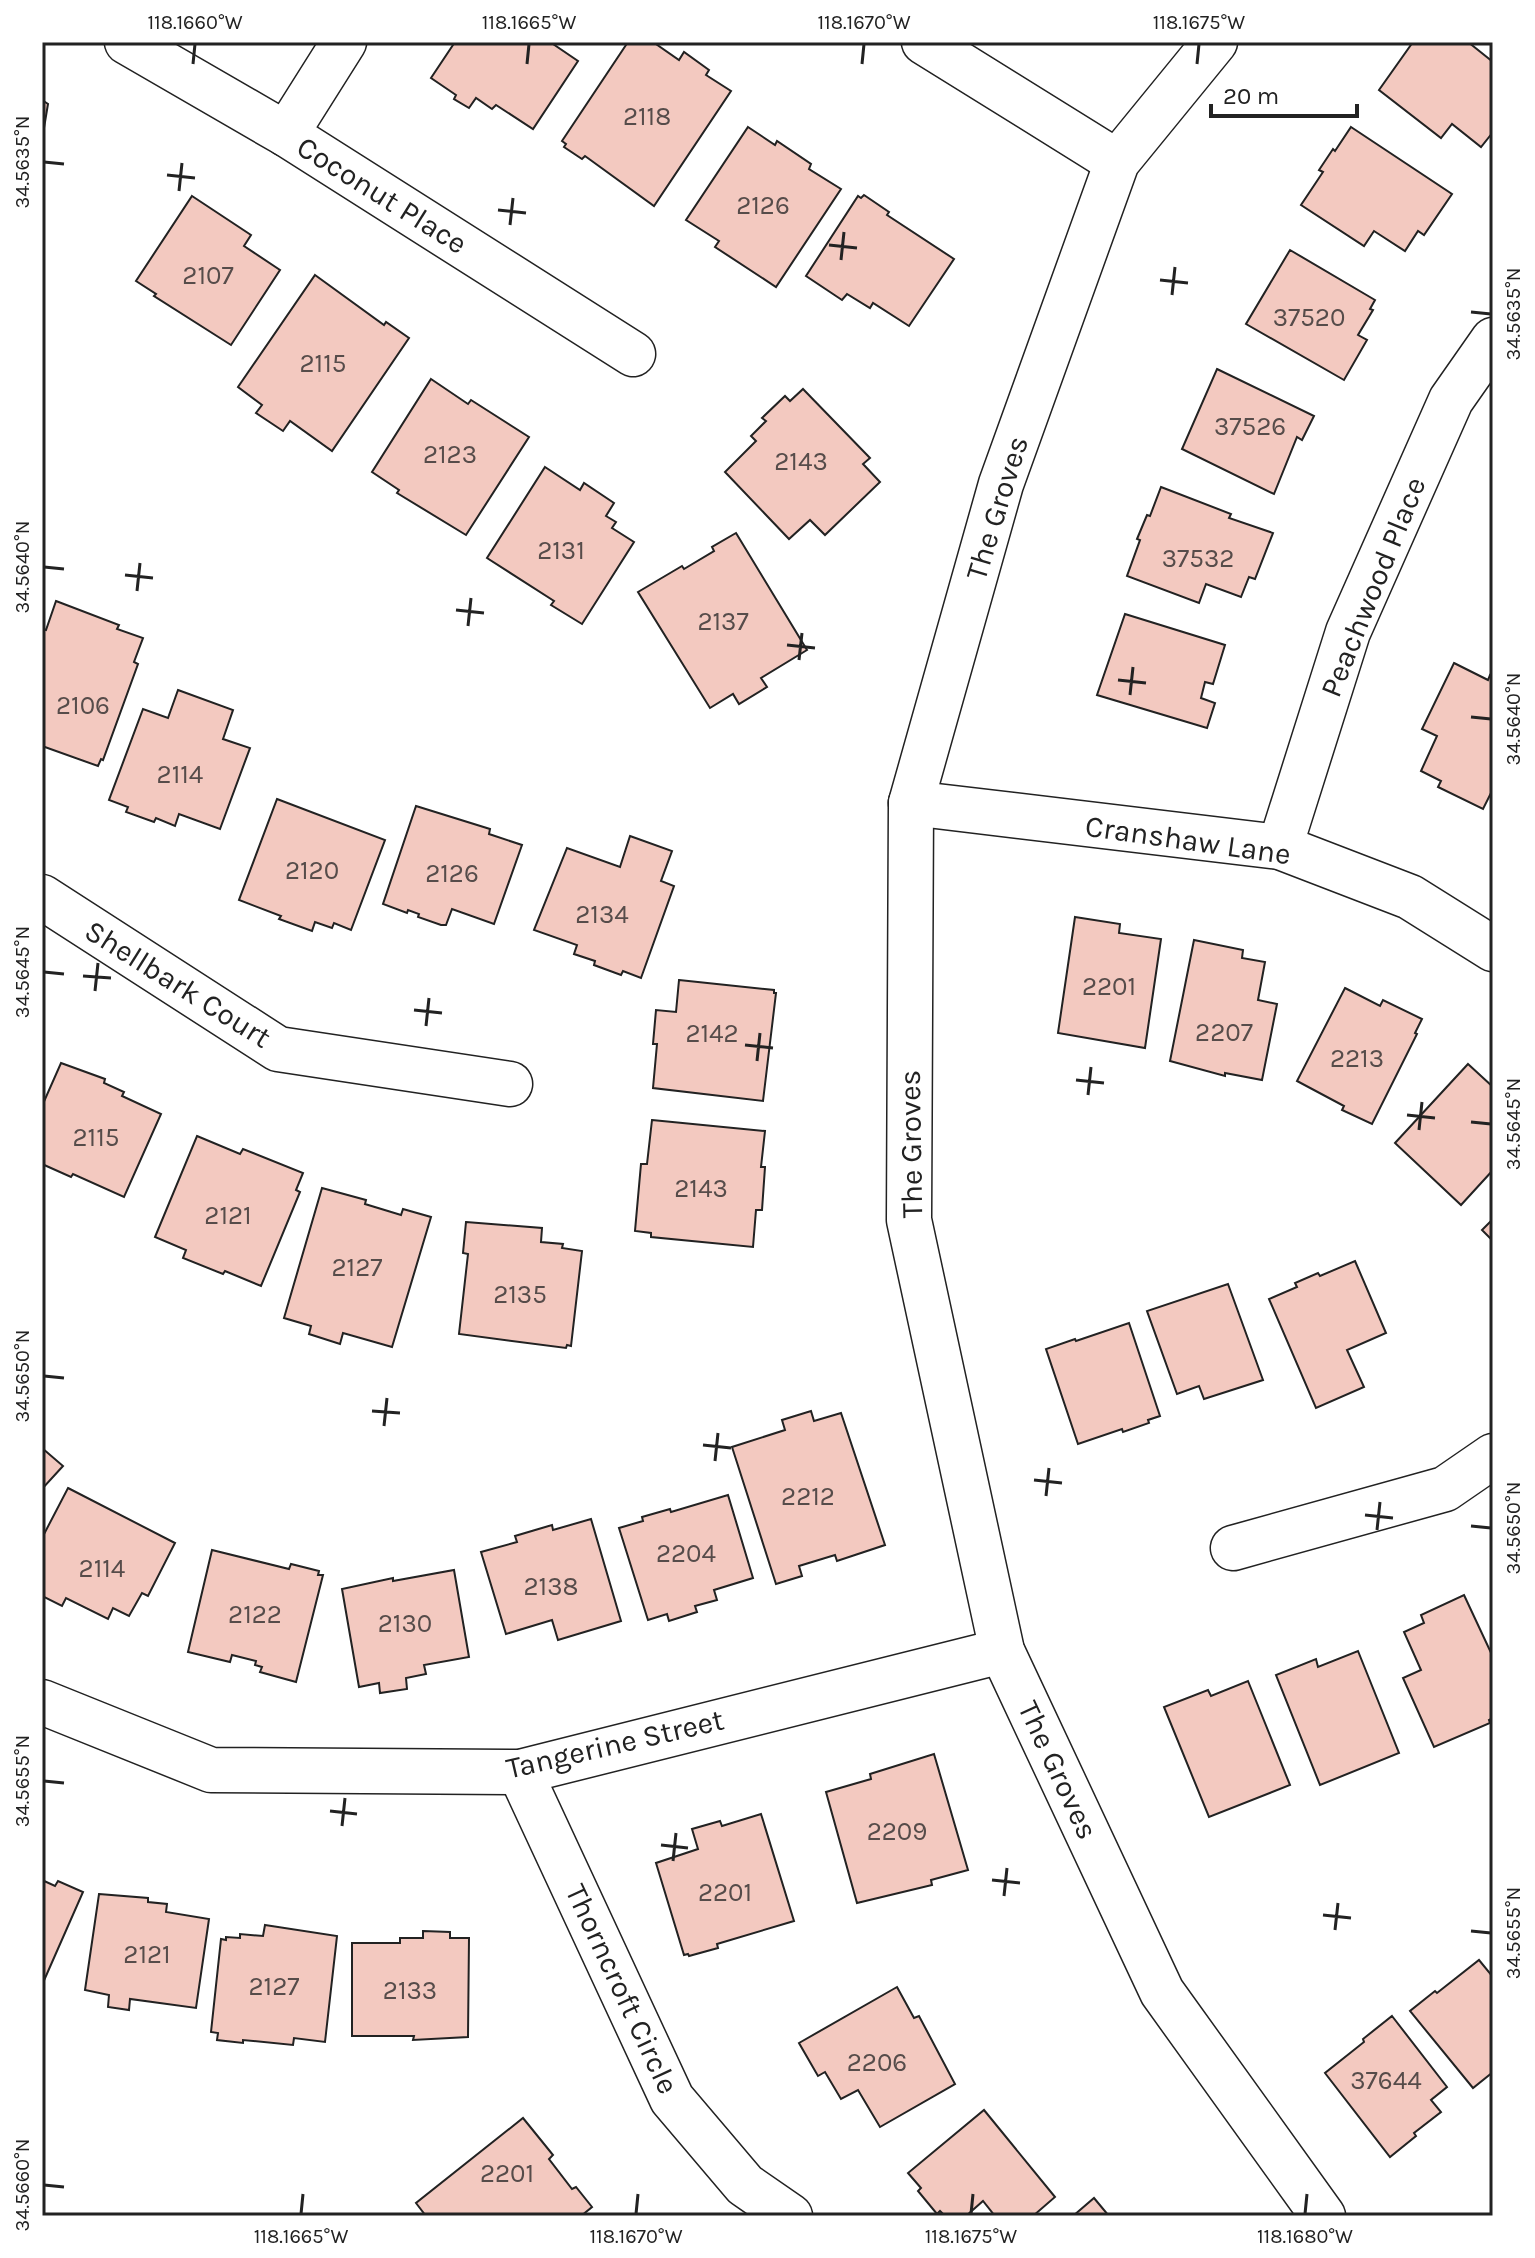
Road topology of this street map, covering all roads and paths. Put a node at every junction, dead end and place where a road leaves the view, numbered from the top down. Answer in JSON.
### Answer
{"nodes":[{"id":1,"x":127,"y":42,"type":"edge"},
{"id":2,"x":344,"y":42,"type":"edge"},
{"id":3,"x":924,"y":42,"type":"edge"},
{"id":4,"x":1215,"y":42,"type":"edge"},
{"id":5,"x":286,"y":134,"type":"junction"},
{"id":6,"x":1117,"y":162,"type":"junction"},
{"id":7,"x":1493,"y":340,"type":"edge"},
{"id":8,"x":633,"y":354,"type":"dead end"},
{"id":9,"x":911,"y":803,"type":"junction"},
{"id":10,"x":1280,"y":847,"type":"junction"},
{"id":11,"x":42,"y":897,"type":"edge"},
{"id":12,"x":1493,"y":949,"type":"edge"},
{"id":13,"x":510,"y":1084,"type":"dead end"},
{"id":14,"x":1493,"y":1456,"type":"edge"},
{"id":15,"x":1233,"y":1548,"type":"dead end"},
{"id":16,"x":1002,"y":1651,"type":"junction"},
{"id":17,"x":42,"y":1702,"type":"edge"},
{"id":18,"x":520,"y":1772,"type":"junction"},
{"id":19,"x":790,"y":2216,"type":"edge"},
{"id":20,"x":1323,"y":2216,"type":"edge"}],
"edges":[{"from":1,"to":5,"type":"street","name":"Coconut Place"},
{"from":2,"to":5,"type":"street"},
{"from":3,"to":6,"type":"street"},
{"from":4,"to":6,"type":"street","name":"The Groves"},
{"from":5,"to":8,"type":"street","name":"Coconut Place"},
{"from":6,"to":9,"type":"street","name":"The Groves"},
{"from":7,"to":10,"type":"street","name":"Peachwood Place"},
{"from":9,"to":10,"type":"street","name":"Cranshaw Lane"},
{"from":9,"to":16,"type":"street","name":"The Groves"},
{"from":10,"to":12,"type":"street","name":"Cranshaw Lane"},
{"from":11,"to":13,"type":"street","name":"Shellbark Court"},
{"from":14,"to":15,"type":"street"},
{"from":16,"to":18,"type":"street","name":"Tangerine Street"},
{"from":16,"to":20,"type":"street","name":"The Groves"},
{"from":17,"to":18,"type":"street","name":"Tangerine Street"},
{"from":18,"to":19,"type":"street","name":"Thorncroft Circle"}]}
